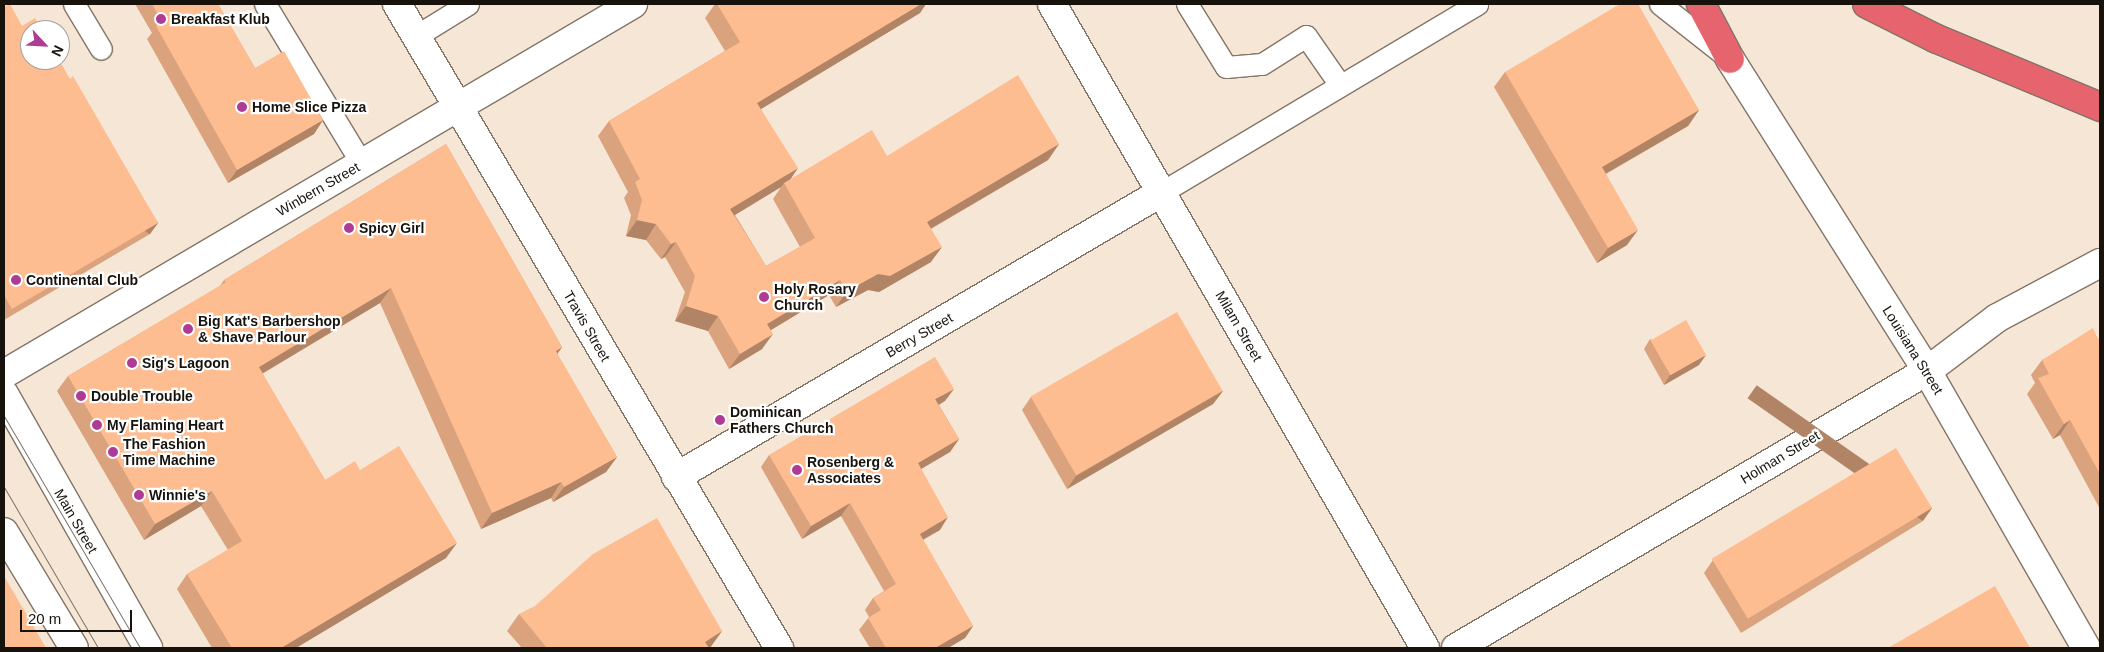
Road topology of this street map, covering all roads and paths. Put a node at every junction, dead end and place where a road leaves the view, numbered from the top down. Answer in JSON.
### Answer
{"nodes":[{"id":1,"x":74,"y":4,"type":"edge"},
{"id":2,"x":265,"y":4,"type":"edge"},
{"id":3,"x":396,"y":4,"type":"edge"},
{"id":4,"x":468,"y":4,"type":"edge"},
{"id":5,"x":633,"y":4,"type":"edge"},
{"id":6,"x":1052,"y":4,"type":"edge"},
{"id":7,"x":1187,"y":4,"type":"edge"},
{"id":8,"x":1477,"y":4,"type":"edge"},
{"id":9,"x":1660,"y":4,"type":"edge"},
{"id":10,"x":1701,"y":4,"type":"edge"},
{"id":11,"x":1866,"y":4,"type":"edge"},
{"id":12,"x":416,"y":36,"type":"junction"},
{"id":13,"x":101,"y":49,"type":"dead end"},
{"id":14,"x":1730,"y":59,"type":"junction"},
{"id":15,"x":1340,"y":85,"type":"junction"},
{"id":16,"x":458,"y":107,"type":"junction"},
{"id":17,"x":2100,"y":107,"type":"edge"},
{"id":18,"x":362,"y":164,"type":"junction"},
{"id":19,"x":1162,"y":192,"type":"junction"},
{"id":20,"x":2100,"y":262,"type":"edge"},
{"id":21,"x":1927,"y":370,"type":"junction"},
{"id":22,"x":4,"y":374,"type":"edge"},
{"id":23,"x":4,"y":394,"type":"edge"},
{"id":24,"x":676,"y":478,"type":"junction"},
{"id":25,"x":4,"y":532,"type":"edge"},
{"id":26,"x":74,"y":648,"type":"edge"},
{"id":27,"x":148,"y":648,"type":"edge"},
{"id":28,"x":779,"y":648,"type":"edge"},
{"id":29,"x":1425,"y":648,"type":"edge"},
{"id":30,"x":1456,"y":648,"type":"edge"},
{"id":31,"x":2086,"y":648,"type":"edge"}],
"edges":[{"from":1,"to":13,"type":"lane"},
{"from":2,"to":18,"type":"lane"},
{"from":3,"to":12,"type":"main road","name":"Travis Street"},
{"from":4,"to":12,"type":"lane"},
{"from":5,"to":16,"type":"main road","name":"Winbern Street"},
{"from":6,"to":19,"type":"main road","name":"Milam Street"},
{"from":7,"to":15,"type":"lane"},
{"from":8,"to":15,"type":"lane"},
{"from":9,"to":14,"type":"lane"},
{"from":10,"to":14,"type":"highway"},
{"from":11,"to":17,"type":"highway"},
{"from":12,"to":16,"type":"main road","name":"Travis Street"},
{"from":14,"to":21,"type":"main road","name":"Louisiana Street"},
{"from":15,"to":19,"type":"lane"},
{"from":16,"to":18,"type":"main road","name":"Winbern Street"},
{"from":16,"to":24,"type":"main road","name":"Travis Street"},
{"from":18,"to":22,"type":"main road","name":"Winbern Street"},
{"from":19,"to":24,"type":"main road","name":"Berry Street"},
{"from":19,"to":29,"type":"main road","name":"Milam Street"},
{"from":20,"to":21,"type":"main road","name":"Holman Street"},
{"from":21,"to":30,"type":"main road","name":"Holman Street"},
{"from":21,"to":31,"type":"main road","name":"Louisiana Street"},
{"from":23,"to":27,"type":"main road","name":"Main Street"},
{"from":24,"to":28,"type":"main road","name":"Travis Street"},
{"from":25,"to":26,"type":"main road"}]}
